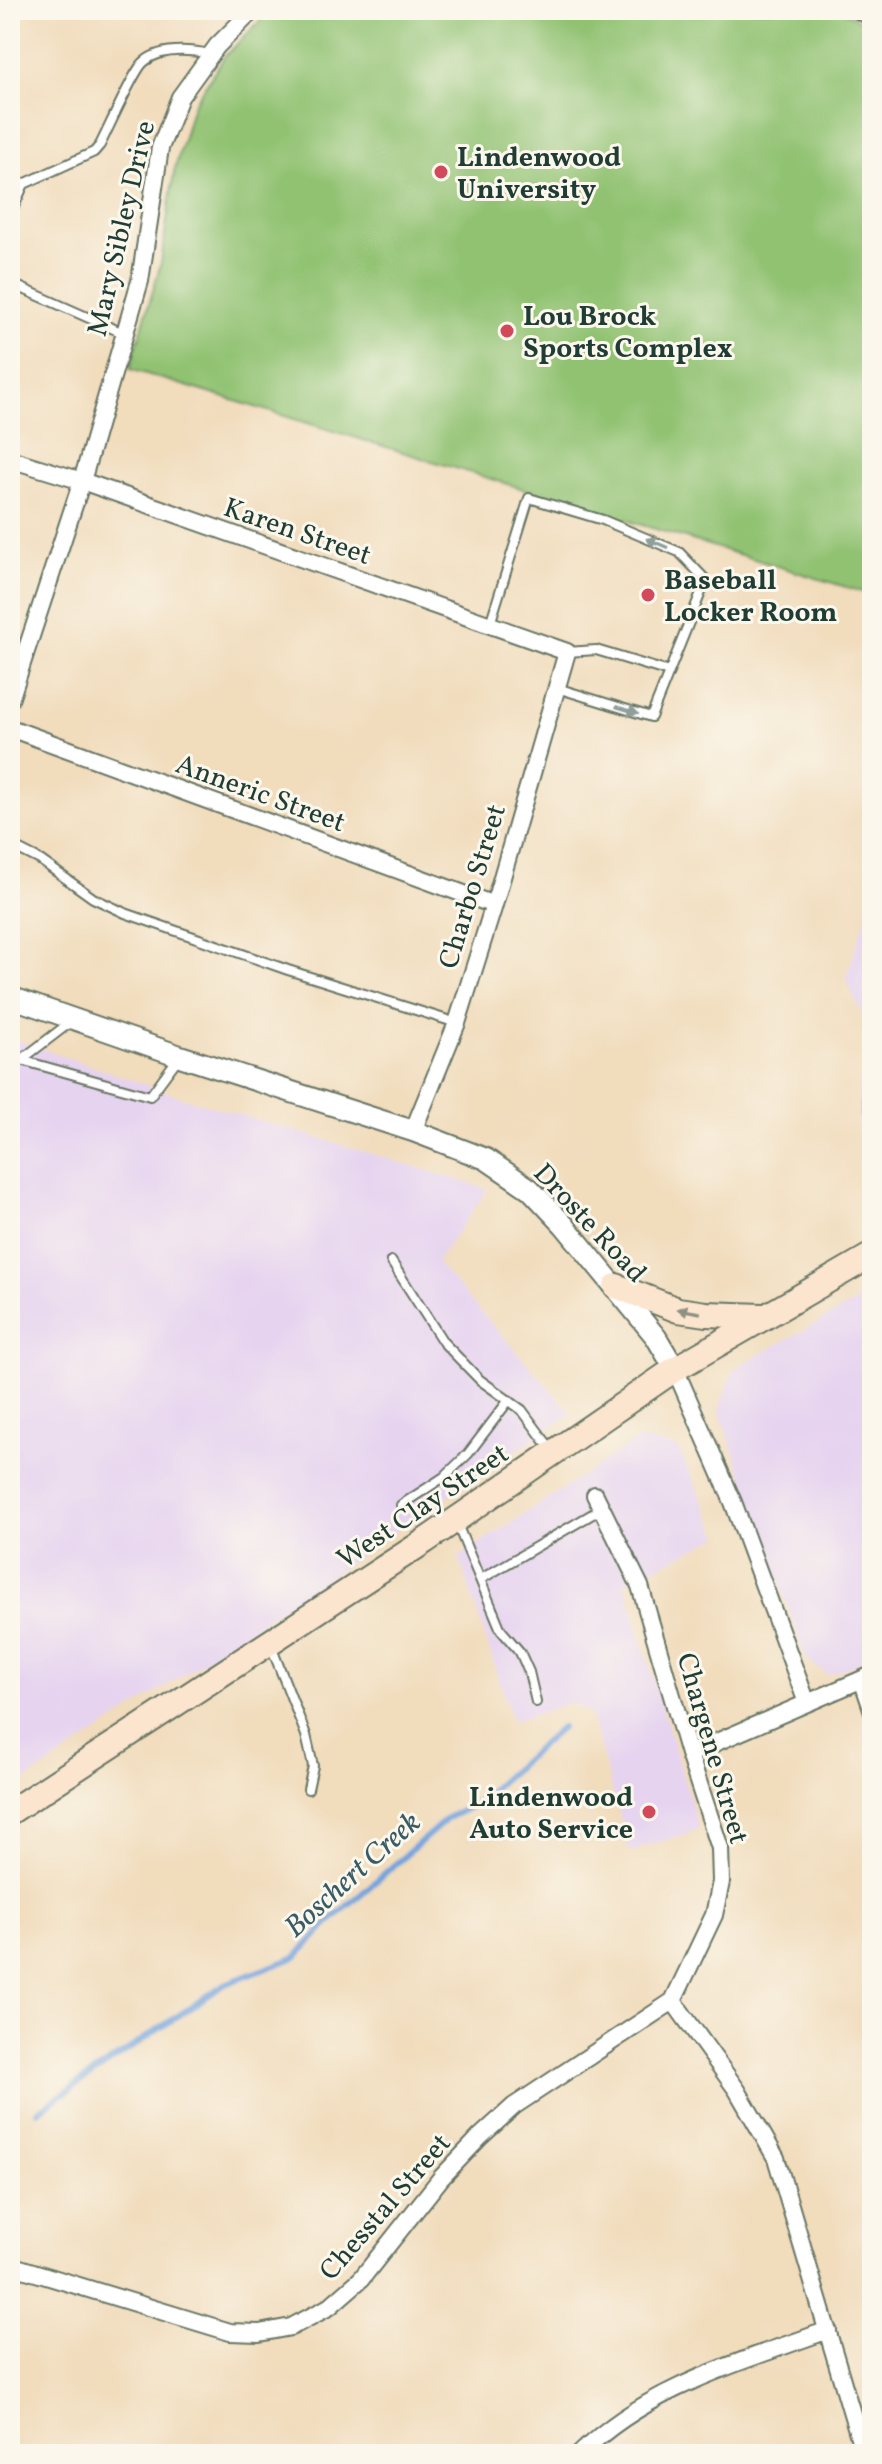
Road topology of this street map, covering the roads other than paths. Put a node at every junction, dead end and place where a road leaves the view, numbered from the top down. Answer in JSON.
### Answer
{"nodes":[{"id":1,"x":253,"y":10,"type":"edge"},
{"id":2,"x":858,"y":10,"type":"edge"},
{"id":3,"x":872,"y":17,"type":"edge"},
{"id":4,"x":212,"y":54,"type":"junction"},
{"id":5,"x":10,"y":215,"type":"edge"},
{"id":6,"x":10,"y":283,"type":"edge"},
{"id":7,"x":123,"y":333,"type":"junction"},
{"id":8,"x":10,"y":459,"type":"edge"},
{"id":9,"x":82,"y":481,"type":"junction"},
{"id":10,"x":490,"y":625,"type":"junction"},
{"id":11,"x":567,"y":652,"type":"junction"},
{"id":12,"x":669,"y":672,"type":"junction"},
{"id":13,"x":557,"y":688,"type":"junction"},
{"id":14,"x":10,"y":700,"type":"edge"},
{"id":15,"x":10,"y":728,"type":"edge"},
{"id":16,"x":10,"y":845,"type":"edge"},
{"id":17,"x":494,"y":905,"type":"junction"},
{"id":18,"x":15,"y":999,"type":"edge"},
{"id":19,"x":10,"y":1019,"type":"edge"},
{"id":20,"x":74,"y":1019,"type":"junction"},
{"id":21,"x":457,"y":1023,"type":"junction"},
{"id":22,"x":180,"y":1056,"type":"junction"},
{"id":23,"x":10,"y":1058,"type":"edge"},
{"id":24,"x":21,"y":1060,"type":"junction"},
{"id":25,"x":413,"y":1131,"type":"junction"},
{"id":26,"x":872,"y":1255,"type":"edge"},
{"id":27,"x":391,"y":1261,"type":"dead end"},
{"id":28,"x":616,"y":1286,"type":"junction"},
{"id":29,"x":765,"y":1316,"type":"junction"},
{"id":30,"x":675,"y":1369,"type":"junction"},
{"id":31,"x":509,"y":1400,"type":"junction"},
{"id":32,"x":553,"y":1453,"type":"junction"},
{"id":33,"x":598,"y":1502,"type":"joint"},
{"id":34,"x":401,"y":1505,"type":"dead end"},
{"id":35,"x":455,"y":1520,"type":"junction"},
{"id":36,"x":481,"y":1579,"type":"junction"},
{"id":37,"x":269,"y":1642,"type":"junction"},
{"id":38,"x":865,"y":1677,"type":"edge"},
{"id":39,"x":536,"y":1702,"type":"dead end"},
{"id":40,"x":807,"y":1703,"type":"junction"},
{"id":41,"x":872,"y":1721,"type":"edge"},
{"id":42,"x":689,"y":1754,"type":"junction"},
{"id":43,"x":308,"y":1789,"type":"dead end"},
{"id":44,"x":10,"y":1812,"type":"edge"},
{"id":45,"x":673,"y":2001,"type":"junction"},
{"id":46,"x":10,"y":2265,"type":"edge"},
{"id":47,"x":828,"y":2330,"type":"junction"},
{"id":48,"x":580,"y":2454,"type":"edge"},
{"id":49,"x":864,"y":2454,"type":"edge"}],
"edges":[{"from":1,"to":4,"type":"street","name":"Mary Sibley Drive"},
{"from":2,"to":3,"type":"street"},
{"from":4,"to":5,"type":"lane"},
{"from":4,"to":7,"type":"street","name":"Mary Sibley Drive"},
{"from":6,"to":7,"type":"lane"},
{"from":7,"to":9,"type":"street","name":"Mary Sibley Drive"},
{"from":8,"to":9,"type":"street","name":"Karen Street"},
{"from":9,"to":10,"type":"street","name":"Karen Street"},
{"from":9,"to":14,"type":"street","name":"Mary Sibley Drive"},
{"from":10,"to":11,"type":"street","name":"Karen Street"},
{"from":12,"to":10,"type":"lane","one_way":true},
{"from":11,"to":12,"type":"lane"},
{"from":11,"to":13,"type":"street","name":"Charbo Street"},
{"from":13,"to":12,"type":"lane","one_way":true},
{"from":13,"to":17,"type":"street","name":"Charbo Street"},
{"from":15,"to":17,"type":"street","name":"Anneric Street"},
{"from":16,"to":21,"type":"lane"},
{"from":17,"to":21,"type":"street","name":"Charbo Street"},
{"from":18,"to":19,"type":"lane"},
{"from":18,"to":20,"type":"street","name":"Droste Road"},
{"from":20,"to":22,"type":"street","name":"Droste Road"},
{"from":20,"to":24,"type":"lane"},
{"from":21,"to":25,"type":"street","name":"Charbo Street"},
{"from":22,"to":24,"type":"lane"},
{"from":22,"to":25,"type":"street","name":"Droste Road"},
{"from":23,"to":24,"type":"lane"},
{"from":25,"to":28,"type":"street","name":"Droste Road"},
{"from":26,"to":29,"type":"main road","name":"West Clay Street"},
{"from":27,"to":31,"type":"lane"},
{"from":29,"to":28,"type":"main road","one_way":true},
{"from":28,"to":30,"type":"street","name":"Droste Road"},
{"from":29,"to":30,"type":"main road","name":"West Clay Street"},
{"from":30,"to":32,"type":"main road","name":"West Clay Street"},
{"from":30,"to":40,"type":"street","name":"Droste Road"},
{"from":31,"to":32,"type":"lane"},
{"from":31,"to":34,"type":"lane"},
{"from":32,"to":35,"type":"main road","name":"West Clay Street"},
{"from":33,"to":36,"type":"lane"},
{"from":33,"to":42,"type":"street","name":"Chargene Street"},
{"from":35,"to":36,"type":"lane"},
{"from":35,"to":37,"type":"main road","name":"West Clay Street"},
{"from":36,"to":39,"type":"lane"},
{"from":37,"to":43,"type":"lane"},
{"from":37,"to":44,"type":"main road","name":"West Clay Street"},
{"from":38,"to":40,"type":"street"},
{"from":38,"to":41,"type":"lane"},
{"from":40,"to":42,"type":"street"},
{"from":42,"to":45,"type":"street","name":"Chargene Street"},
{"from":45,"to":46,"type":"street","name":"Chesstal Street"},
{"from":45,"to":47,"type":"street"},
{"from":47,"to":48,"type":"street"},
{"from":47,"to":49,"type":"street"}]}
